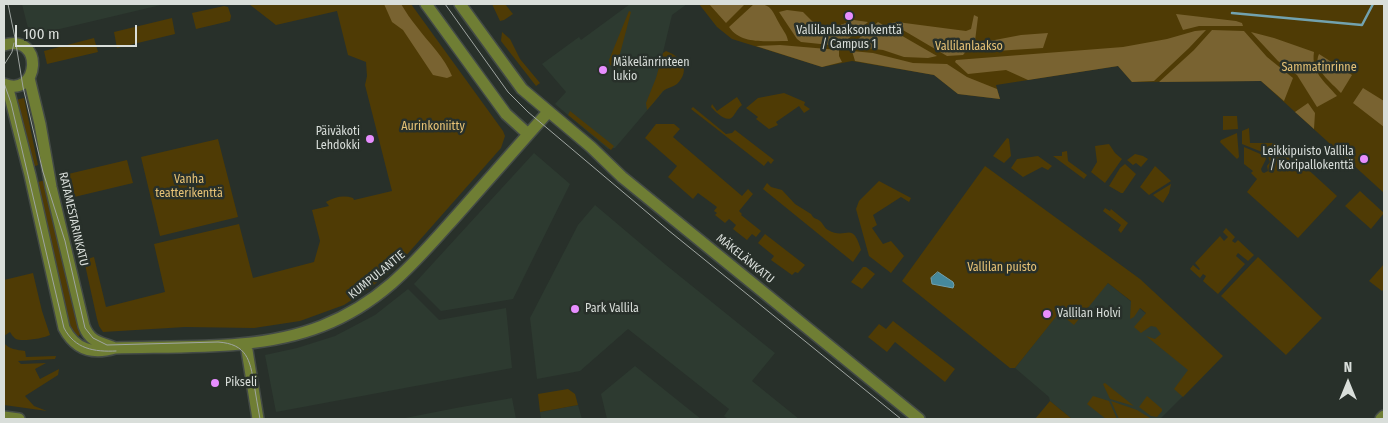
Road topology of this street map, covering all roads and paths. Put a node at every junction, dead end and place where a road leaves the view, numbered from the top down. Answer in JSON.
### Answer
{"nodes":[{"id":1,"x":426,"y":4,"type":"edge"},
{"id":2,"x":460,"y":4,"type":"edge"},
{"id":3,"x":4,"y":45,"type":"edge"},
{"id":4,"x":29,"y":78,"type":"junction"},
{"id":5,"x":6,"y":84,"type":"edge"},
{"id":6,"x":552,"y":115,"type":"junction"},
{"id":7,"x":510,"y":118,"type":"junction"},
{"id":8,"x":539,"y":122,"type":"junction"},
{"id":9,"x":528,"y":134,"type":"junction"},
{"id":10,"x":246,"y":344,"type":"junction"},
{"id":11,"x":115,"y":348,"type":"junction"},
{"id":12,"x":1384,"y":416,"type":"edge"},
{"id":13,"x":4,"y":417,"type":"edge"},
{"id":14,"x":19,"y":419,"type":"edge"},
{"id":15,"x":258,"y":419,"type":"edge"},
{"id":16,"x":919,"y":419,"type":"edge"},
{"id":17,"x":1381,"y":419,"type":"edge"}],
"edges":[{"from":1,"to":7,"type":"main road"},
{"from":2,"to":6,"type":"main road","name":"MÄKELÄNKATU"},
{"from":3,"to":4,"type":"main road","name":"RATAMESTARINKATU"},
{"from":4,"to":5,"type":"main road"},
{"from":4,"to":11,"type":"main road","name":"RATAMESTARINKATU"},
{"from":5,"to":11,"type":"main road","name":"KUMPULANTIE"},
{"from":6,"to":8,"type":"main road","name":"KUMPULANTIE"},
{"from":6,"to":16,"type":"main road","name":"MÄKELÄNKATU"},
{"from":7,"to":8,"type":"main road"},
{"from":7,"to":9,"type":"main road"},
{"from":8,"to":9,"type":"main road","name":"KUMPULANTIE"},
{"from":9,"to":10,"type":"main road","name":"KUMPULANTIE"},
{"from":10,"to":11,"type":"main road","name":"KUMPULANTIE"},
{"from":10,"to":15,"type":"main road"},
{"from":12,"to":17,"type":"main road"},
{"from":13,"to":14,"type":"main road"}]}
